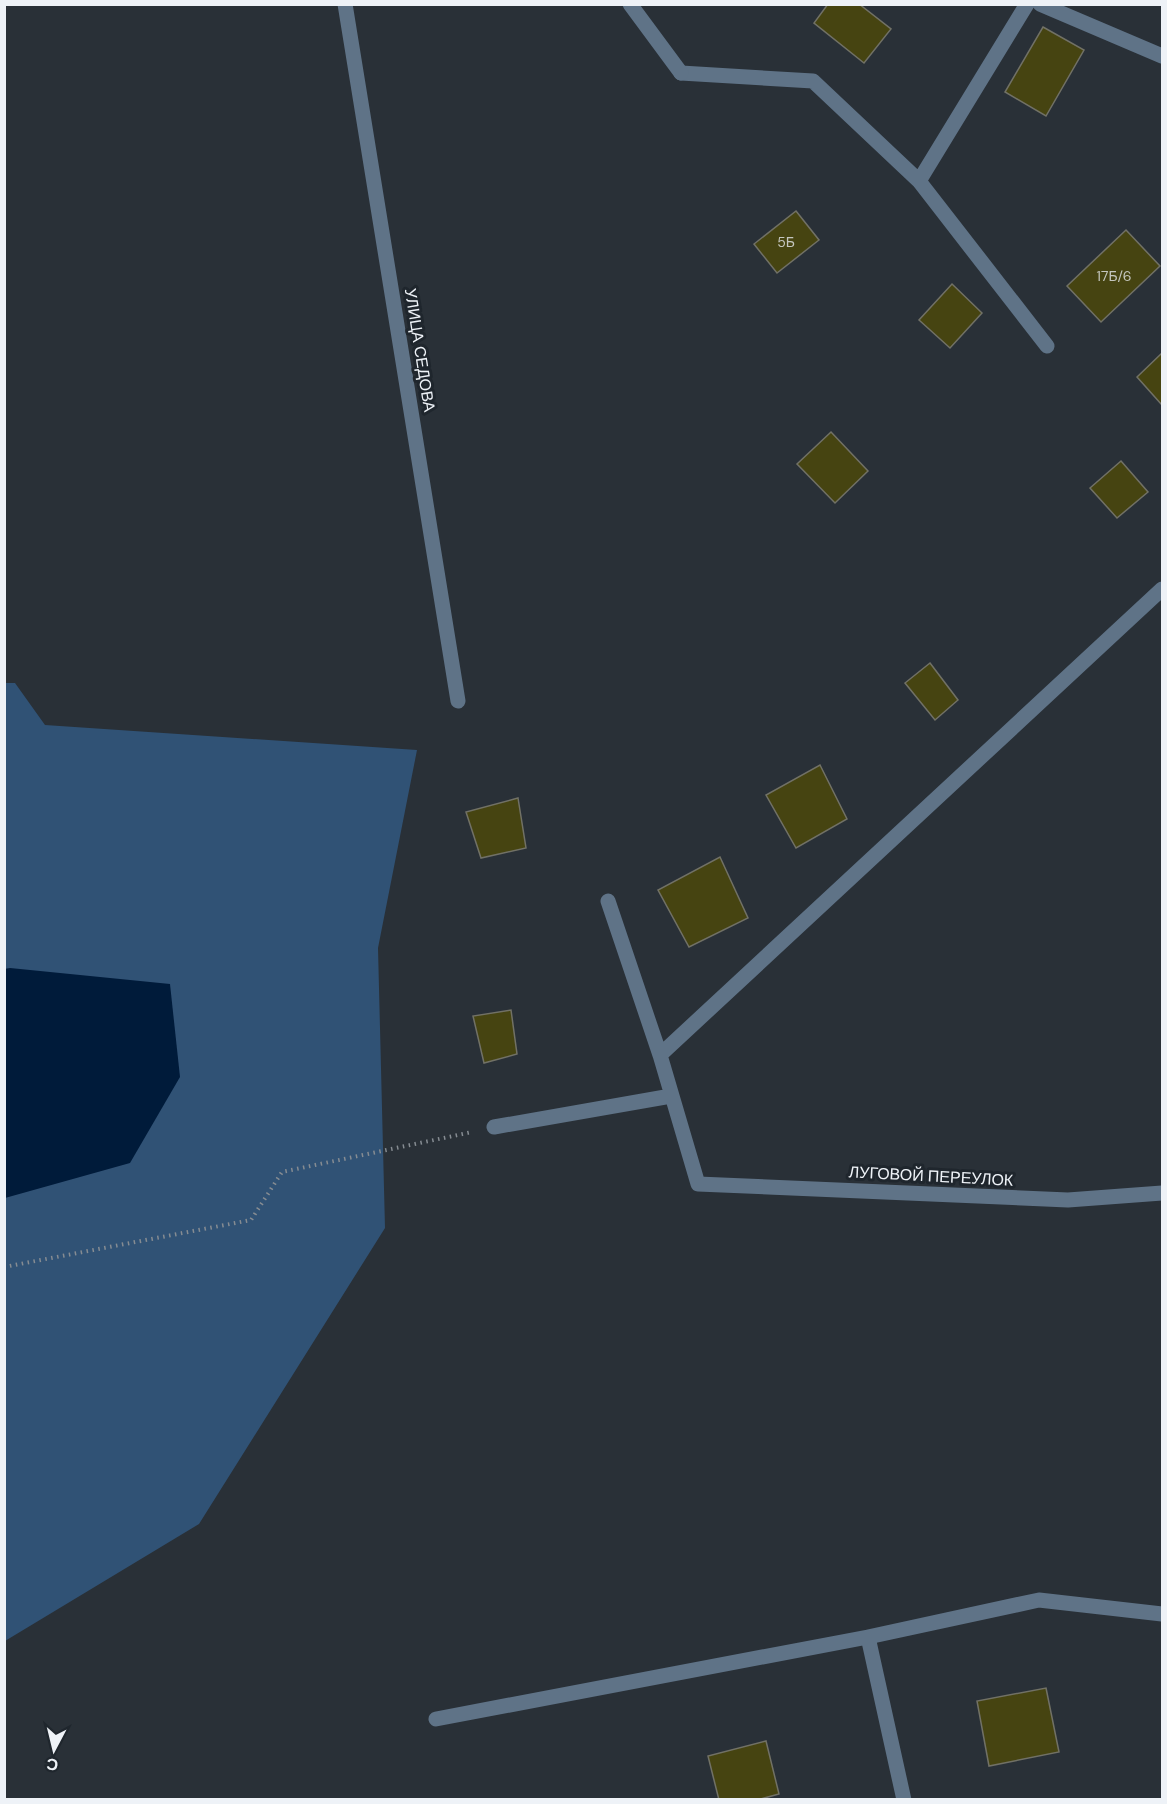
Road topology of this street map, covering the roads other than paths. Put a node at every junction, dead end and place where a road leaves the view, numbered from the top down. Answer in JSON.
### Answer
{"nodes":[{"id":1,"x":345,"y":4,"type":"edge"},
{"id":2,"x":630,"y":4,"type":"edge"},
{"id":3,"x":1027,"y":4,"type":"edge"},
{"id":4,"x":1040,"y":4,"type":"edge"},
{"id":5,"x":1162,"y":56,"type":"edge"},
{"id":6,"x":919,"y":181,"type":"junction"},
{"id":7,"x":1047,"y":346,"type":"dead end"},
{"id":8,"x":1162,"y":589,"type":"edge"},
{"id":9,"x":458,"y":701,"type":"dead end"},
{"id":10,"x":608,"y":900,"type":"dead end"},
{"id":11,"x":660,"y":1055,"type":"junction"},
{"id":12,"x":671,"y":1096,"type":"junction"},
{"id":13,"x":494,"y":1127,"type":"road end"},
{"id":14,"x":1162,"y":1193,"type":"edge"},
{"id":15,"x":1162,"y":1614,"type":"edge"},
{"id":16,"x":868,"y":1637,"type":"junction"},
{"id":17,"x":436,"y":1719,"type":"dead end"},
{"id":18,"x":904,"y":1800,"type":"edge"}],
"edges":[{"from":1,"to":9,"type":"street","name":"УЛИЦА СЕДОВА"},
{"from":2,"to":6,"type":"street"},
{"from":3,"to":6,"type":"street"},
{"from":4,"to":5,"type":"street"},
{"from":6,"to":7,"type":"street"},
{"from":8,"to":11,"type":"street"},
{"from":10,"to":11,"type":"street"},
{"from":11,"to":12,"type":"street"},
{"from":12,"to":13,"type":"street"},
{"from":12,"to":14,"type":"street","name":"ЛУГОВОЙ ПЕРЕУЛОК"},
{"from":15,"to":16,"type":"street"},
{"from":16,"to":17,"type":"street"},
{"from":16,"to":18,"type":"street"}]}
